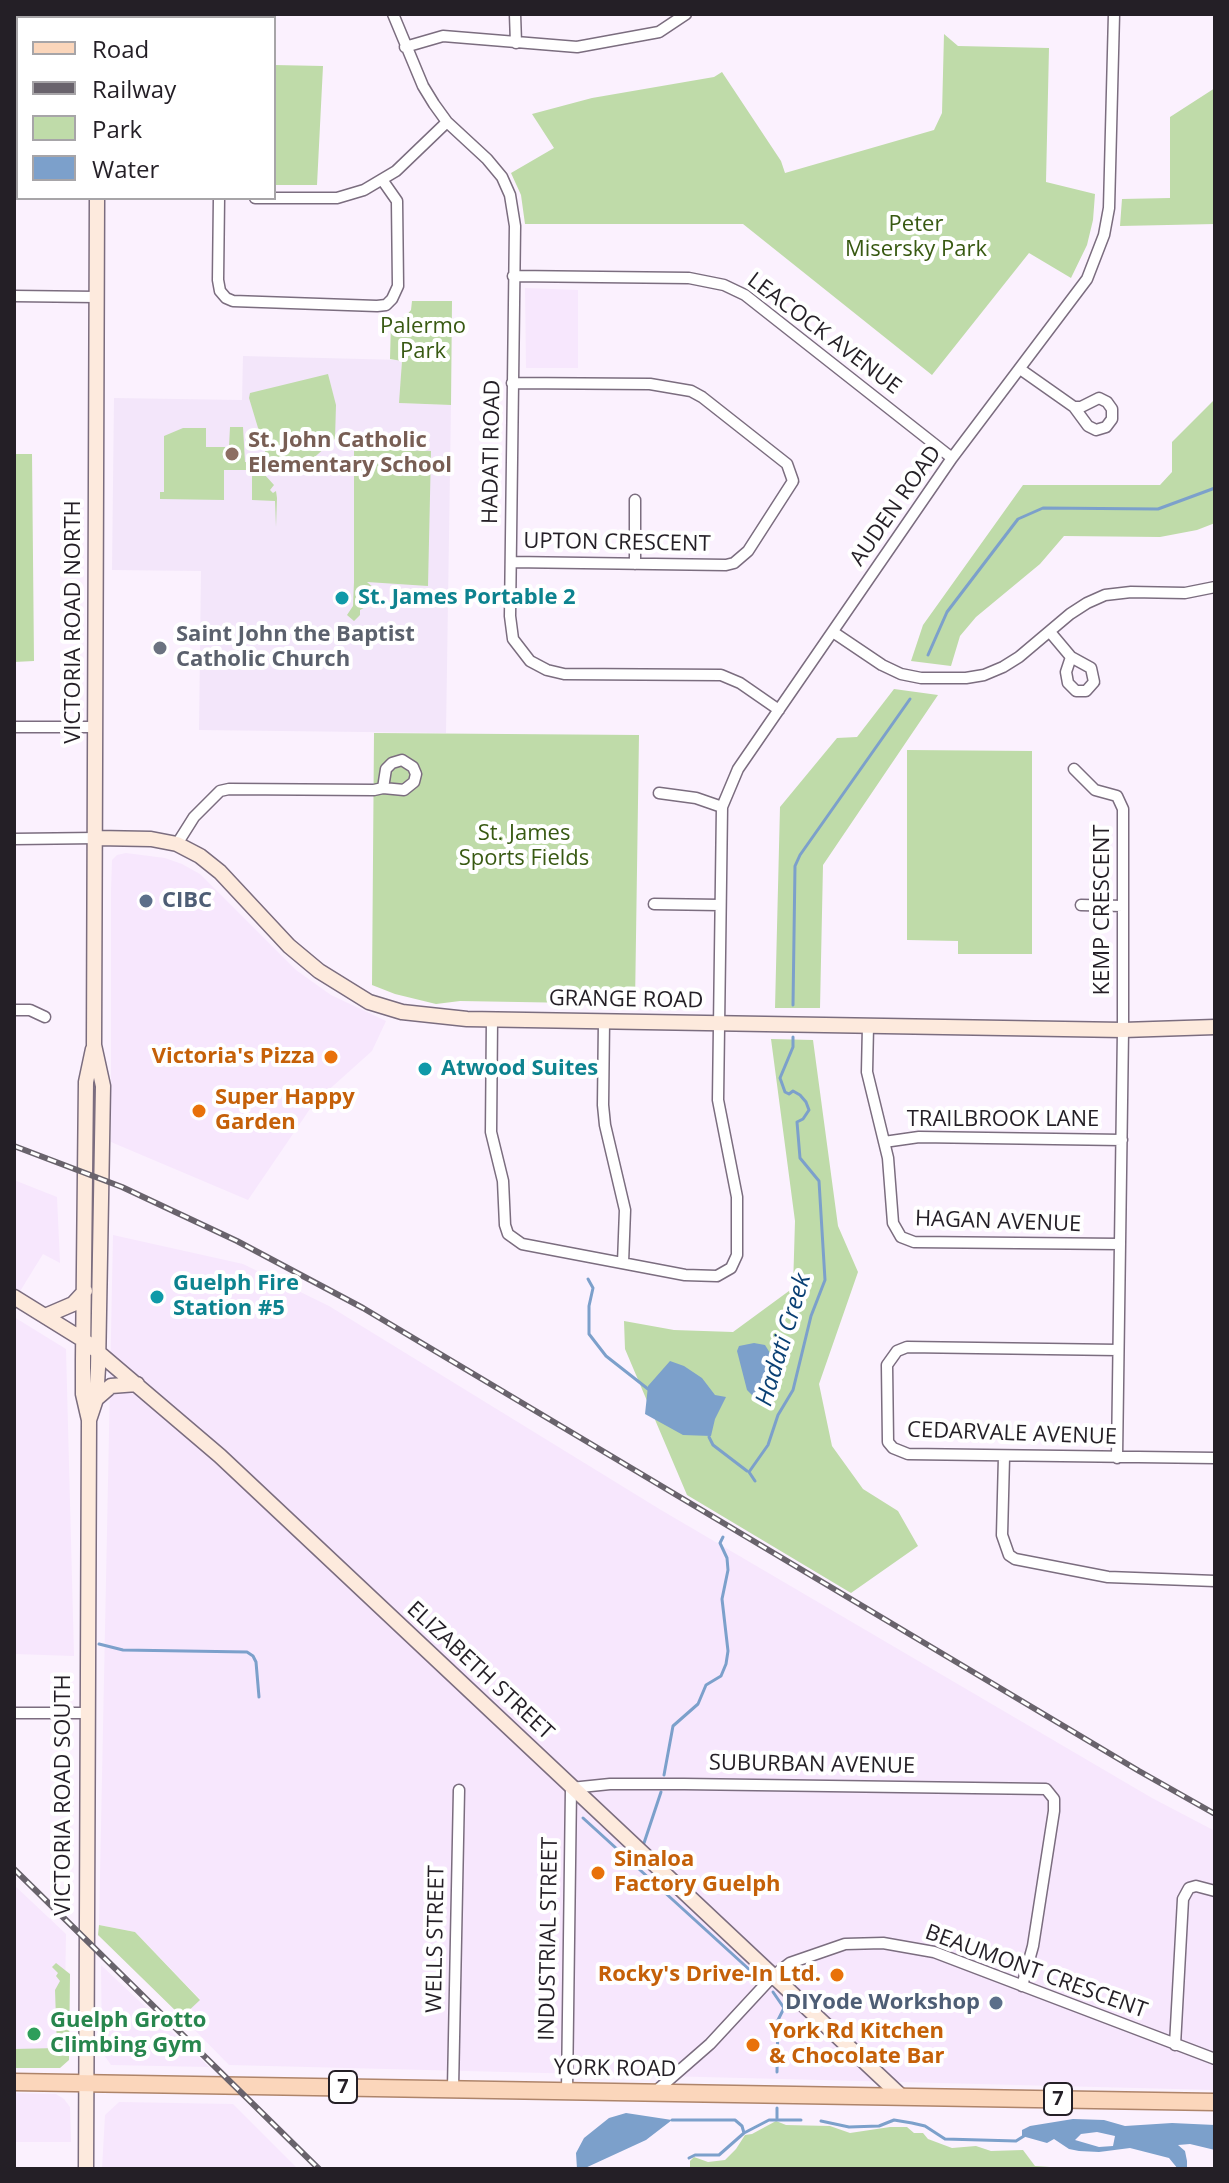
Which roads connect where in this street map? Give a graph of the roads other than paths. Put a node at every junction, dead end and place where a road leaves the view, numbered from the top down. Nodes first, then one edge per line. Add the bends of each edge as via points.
1 (393, 14) edge
2 (515, 14) edge
3 (686, 14) edge
4 (1114, 14) edge
5 (516, 43) junction
6 (405, 47) junction
7 (447, 122) junction
8 (383, 181) junction
9 (276, 198) edge
10 (97, 200) edge
11 (219, 200) edge
12 (513, 276) junction
13 (14, 296) edge
14 (97, 297) junction
15 (1020, 369) junction
16 (512, 383) junction
17 (1074, 407) dead end
18 (952, 458) junction
19 (635, 500) dead end
20 (511, 562) junction
21 (635, 564) junction
22 (1215, 587) edge
23 (833, 632) junction
24 (1050, 632) junction
25 (1071, 657) dead end
26 (779, 710) junction
27 (14, 727) edge
28 (96, 727) junction
29 (1074, 769) dead end
30 (383, 788) dead end
31 (659, 793) dead end
32 (722, 807) junction
33 (97, 838) junction
34 (14, 839) edge
35 (177, 844) junction
36 (654, 904) dead end
37 (720, 905) junction
38 (1081, 905) dead end
39 (1123, 906) junction
40 (14, 1010) edge
41 (45, 1017) dead end
42 (492, 1019) junction
43 (604, 1021) junction
44 (719, 1024) junction
45 (868, 1026) junction
46 (1215, 1027) edge
47 (1123, 1030) junction
48 (94, 1045) junction
49 (1122, 1140) junction
50 (884, 1142) junction
51 (86, 1168) joint
52 (101, 1173) joint
53 (1120, 1244) junction
54 (623, 1263) junction
55 (85, 1291) junction
56 (14, 1297) edge
57 (45, 1316) junction
58 (85, 1341) junction
59 (1118, 1350) junction
60 (98, 1353) junction
61 (138, 1384) junction
62 (96, 1399) junction
63 (89, 1420) junction
64 (1004, 1457) junction
65 (1117, 1458) junction
66 (1215, 1458) edge
67 (1215, 1581) edge
68 (14, 1713) edge
69 (87, 1713) junction
70 (571, 1788) junction
71 (459, 1790) dead end
72 (1215, 1891) edge
73 (773, 1976) junction
74 (1022, 1986) junction
75 (1175, 2045) junction
76 (1215, 2059) edge
77 (14, 2082) edge
78 (87, 2083) junction
79 (453, 2088) junction
80 (567, 2091) junction
81 (655, 2092) junction
82 (901, 2096) junction
83 (1215, 2102) edge
84 (86, 2169) edge

1 - 6 street, HADATI ROAD
2 - 5 street
3 - 5 street via 659,32 577,47
4 - 15 street, AUDEN ROAD via 1107,227 1087,279
5 - 6 street via 443,36
6 - 7 street, HADATI ROAD
7 - 8 street
7 - 12 street, HADATI ROAD via 487,159 510,195
8 - 9 street via 337,198
8 - 11 street via 397,201 398,286 386,305 226,298 218,280
10 - 14 main road, VICTORIA ROAD NORTH
12 - 16 street, HADATI ROAD
12 - 18 street, LEACOCK AVENUE via 689,278 724,285 745,295
13 - 14 street
14 - 28 main road, VICTORIA ROAD NORTH
15 - 17 street
15 - 18 street, AUDEN ROAD
16 - 20 street, HADATI ROAD
16 - 21 street, UPTON CRESCENT via 650,384 691,391 792,472 791,488 742,559 726,565
18 - 23 street, AUDEN ROAD
19 - 21 street
20 - 21 street, UPTON CRESCENT
20 - 26 street, HADATI ROAD via 513,639 532,662 564,674 721,675
22 - 24 street via 1105,595
23 - 24 street via 901,674 944,679 984,675 1003,667
23 - 26 street, AUDEN ROAD
24 - 25 street
26 - 32 street, AUDEN ROAD via 738,769
27 - 28 street
28 - 33 main road, VICTORIA ROAD NORTH
29 - 39 street, KEMP CRESCENT via 1095,790 1121,801
30 - 35 street via 220,791
31 - 32 street
32 - 37 street, AUDEN ROAD
33 - 34 street
33 - 35 main road, GRANGE ROAD
33 - 48 main road, VICTORIA ROAD NORTH
35 - 42 main road, GRANGE ROAD via 220,872 302,958 369,1002 439,1018
36 - 37 street
37 - 44 street, AUDEN ROAD
38 - 39 street
39 - 47 street, KEMP CRESCENT
40 - 41 street
42 - 43 main road, GRANGE ROAD
42 - 54 street via 491,1132 508,1234 522,1244
43 - 44 main road, GRANGE ROAD
43 - 54 street via 603,1105 625,1210
44 - 45 main road, GRANGE ROAD
44 - 54 street, AUDEN ROAD via 718,1100 737,1197 735,1263 717,1276
45 - 47 main road, GRANGE ROAD
45 - 50 street, HAGAN AVENUE via 867,1072
46 - 47 main road, GRANGE ROAD
47 - 49 street, KEMP CRESCENT
48 - 51 main road, VICTORIA ROAD NORTH via 86,1082
48 - 52 main road, VICTORIA ROAD NORTH via 103,1086
49 - 50 street, TRAILBROOK LANE via 919,1137
49 - 53 street, KEMP CRESCENT
50 - 53 street, HAGAN AVENUE via 893,1223 907,1241
51 - 55 main road, VICTORIA ROAD SOUTH
52 - 60 main road, VICTORIA ROAD SOUTH
53 - 59 street, KEMP CRESCENT
55 - 57 main road via 73,1304
55 - 58 main road, VICTORIA ROAD SOUTH
56 - 57 main road, ELIZABETH STREET
57 - 58 main road, ELIZABETH STREET
58 - 60 main road, ELIZABETH STREET
58 - 63 main road, VICTORIA ROAD SOUTH via 83,1394
59 - 64 street, CEDARVALE AVENUE via 907,1347 890,1357 887,1432 893,1448 908,1454
59 - 65 street, KEMP CRESCENT
60 - 61 main road, ELIZABETH STREET
60 - 62 main road, VICTORIA ROAD SOUTH
61 - 62 main road via 111,1386
61 - 70 main road, ELIZABETH STREET
62 - 63 main road, VICTORIA ROAD SOUTH
63 - 69 main road, VICTORIA ROAD SOUTH
64 - 65 street, CEDARVALE AVENUE
64 - 67 street via 1002,1535 1015,1559 1108,1577
65 - 66 street, CEDARVALE AVENUE
68 - 69 street
69 - 78 main road, VICTORIA ROAD SOUTH
70 - 73 main road, ELIZABETH STREET
70 - 74 street, SUBURBAN AVENUE via 1040,1786 1051,1793 1054,1811
70 - 80 street, INDUSTRIAL STREET
71 - 79 street, WELLS STREET
72 - 75 street via 1196,1886 1183,1899
73 - 74 street, BEAUMONT CRESCENT via 790,1963 845,1944 883,1943 934,1952
73 - 81 street, BEAUMONT CRESCENT via 710,2044
73 - 82 main road, ELIZABETH STREET
74 - 75 street, BEAUMONT CRESCENT
75 - 76 street, BEAUMONT CRESCENT
77 - 78 main road, YORK ROAD / 7
78 - 79 main road, YORK ROAD / 7
78 - 84 main road, VICTORIA ROAD SOUTH
79 - 80 main road, YORK ROAD / 7
80 - 81 main road, YORK ROAD / 7
81 - 82 main road, YORK ROAD / 7
82 - 83 main road, YORK ROAD / 7

